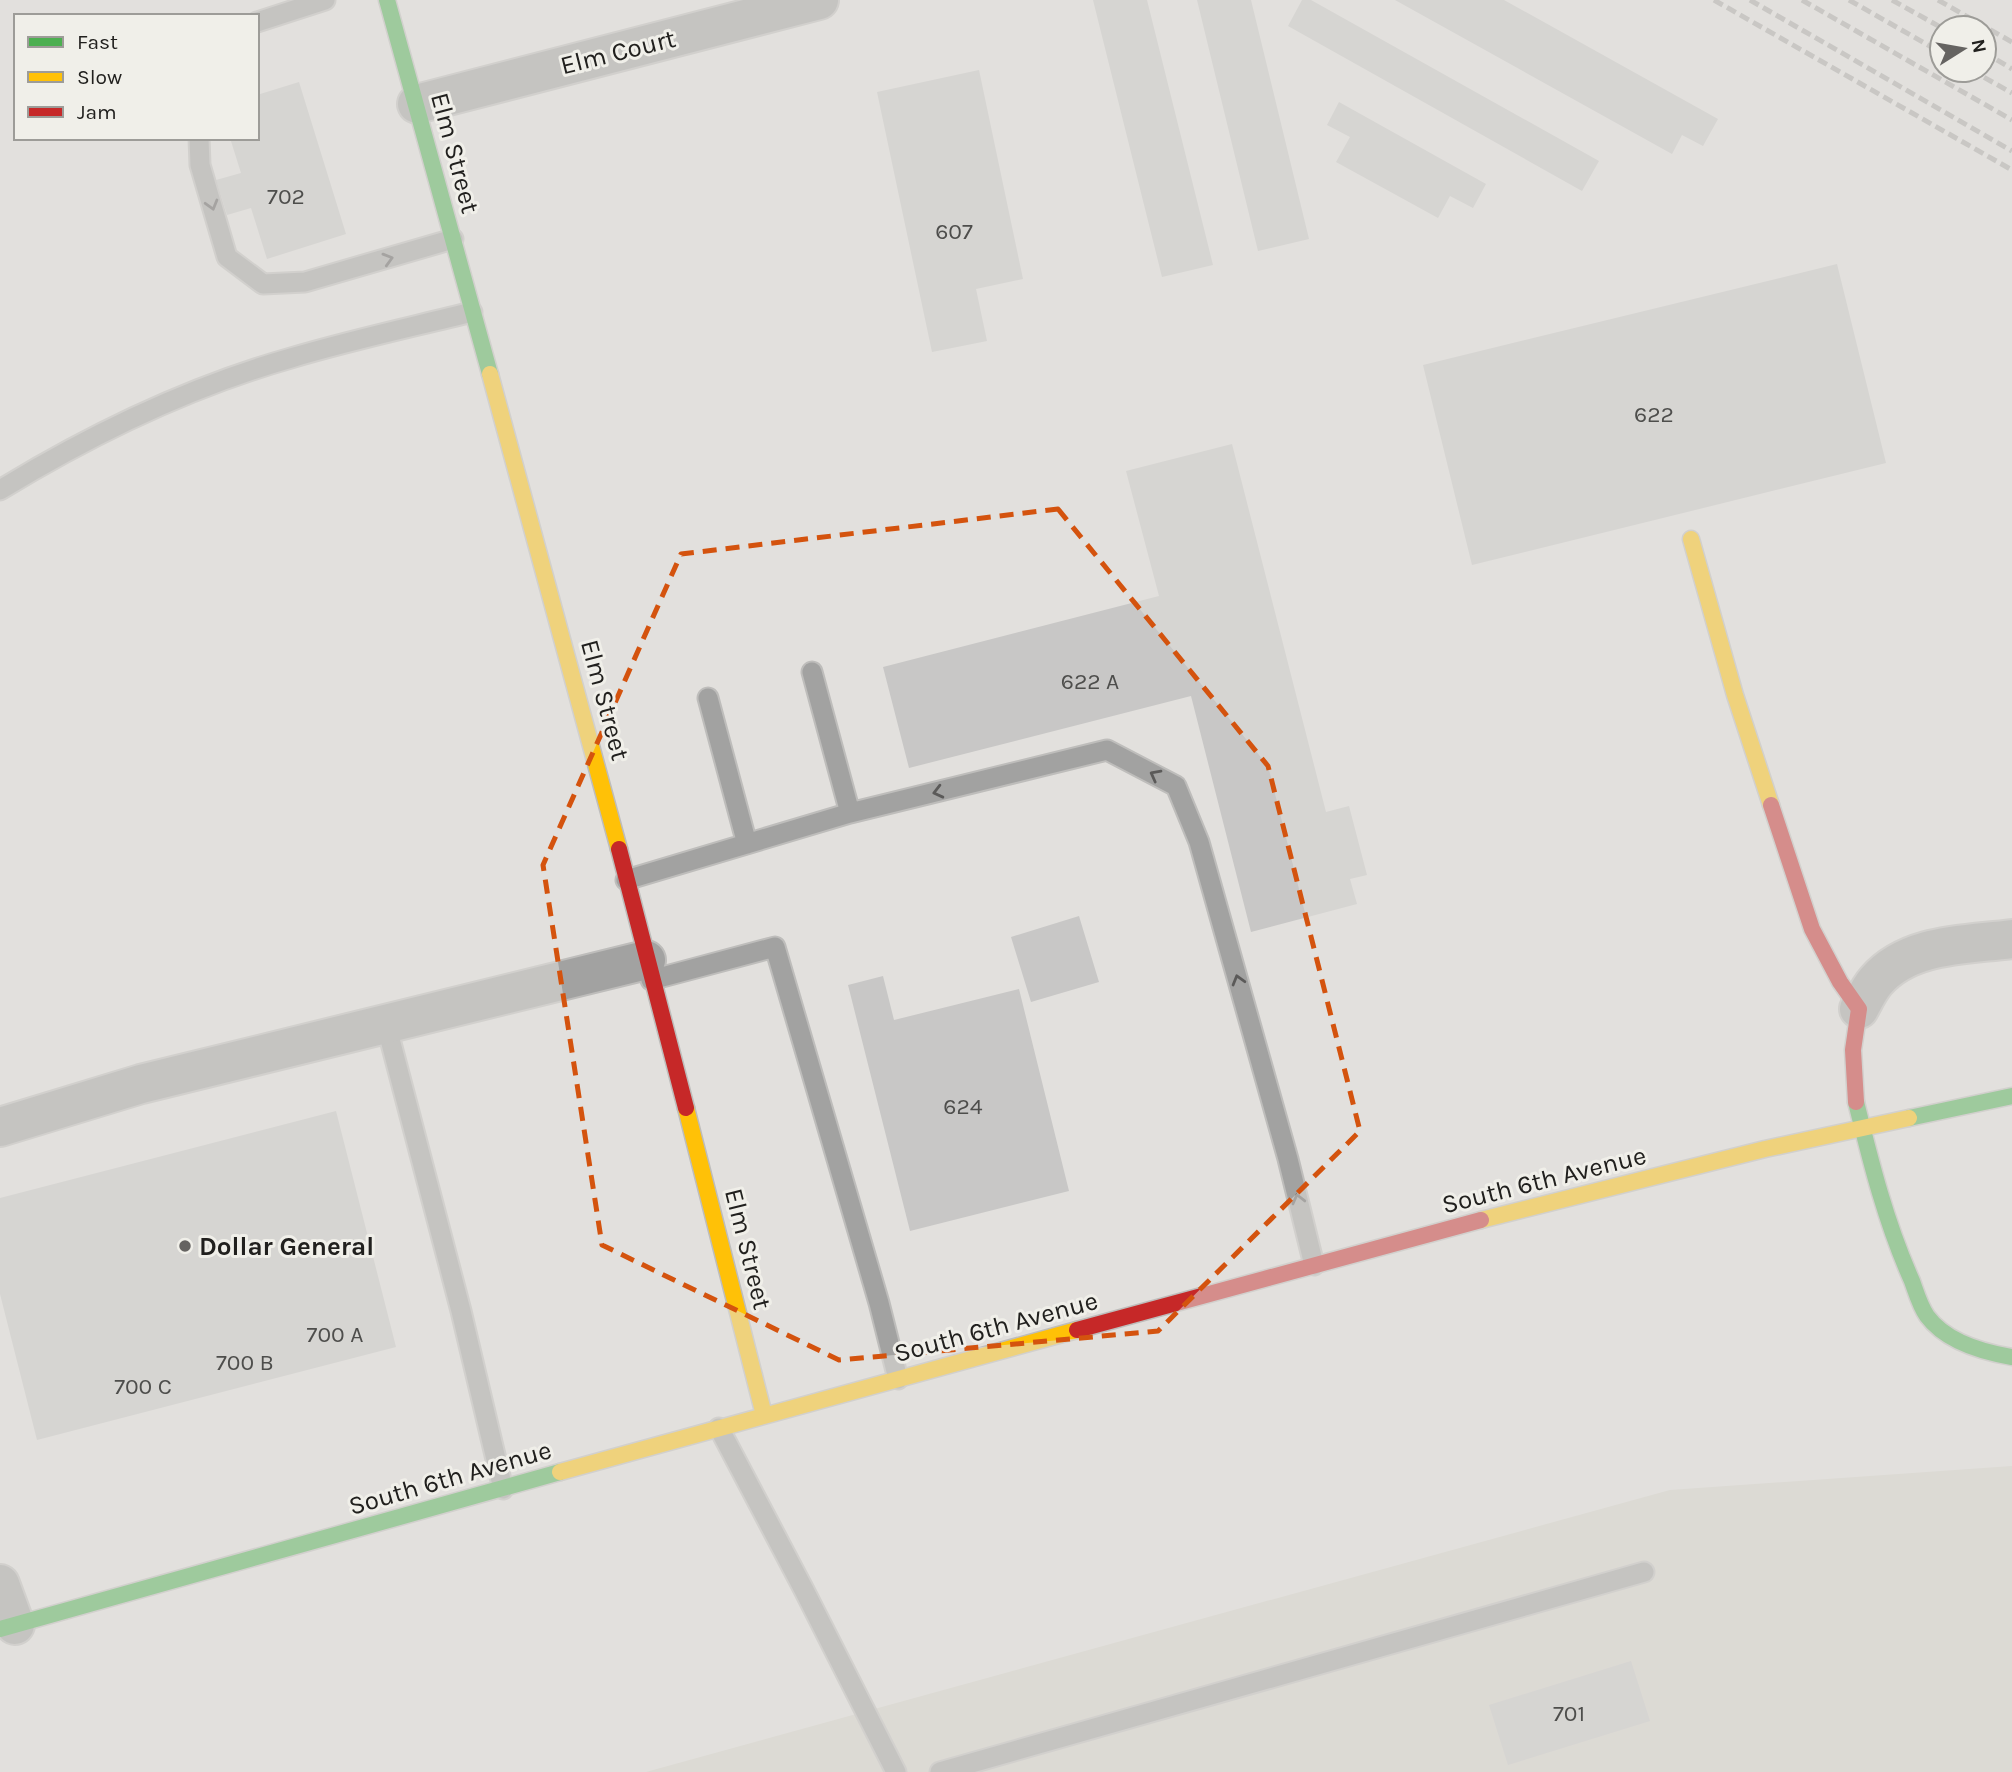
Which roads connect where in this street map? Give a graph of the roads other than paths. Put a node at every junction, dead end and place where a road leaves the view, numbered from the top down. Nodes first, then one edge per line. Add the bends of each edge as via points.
1 (325, 0) edge
2 (387, 0) edge
3 (819, 0) edge
4 (259, 21) edge
5 (417, 104) junction
6 (199, 140) edge
7 (453, 239) junction
8 (472, 312) junction
9 (0, 490) edge
10 (1691, 539) dead end
11 (812, 672) dead end
12 (708, 698) dead end
13 (850, 813) junction
14 (747, 844) junction
15 (626, 880) junction
16 (2012, 939) edge
17 (649, 970) junction
18 (1859, 1009) junction
19 (386, 1024) junction
20 (2012, 1096) edge
21 (0, 1127) edge
22 (1862, 1127) junction
23 (1314, 1265) junction
24 (2012, 1357) edge
25 (898, 1379) junction
26 (764, 1415) junction
27 (719, 1428) junction
28 (503, 1489) junction
29 (1644, 1572) dead end
30 (0, 1584) edge
31 (7, 1627) edge
32 (896, 1772) edge
33 (940, 1772) edge

1 - 4 lane
2 - 5 street, Elm Street
3 - 5 street, Elm Court
5 - 7 street, Elm Street
6 -> 7 lane via 200,165 227,257 263,284 305,282
7 - 8 street, Elm Street
8 - 9 lane via 289,358 177,398
8 - 15 street, Elm Street
10 - 18 street via 1735,695 1812,929
11 - 13 lane
12 - 14 lane
13 - 14 lane
23 -> 13 lane via 1199,842 1175,786 1107,750
14 - 15 lane
15 - 17 street, Elm Street
16 - 18 street via 1927,950 1899,962 1876,981
17 - 19 street
17 - 25 lane via 775,947
17 - 26 street, Elm Street
18 - 22 street via 1853,1050 1854,1093
19 - 21 street via 141,1084
19 - 28 lane
20 - 22 street, South 6th Avenue
22 - 23 street, South 6th Avenue
22 - 24 street via 1881,1202 1927,1315 1952,1338 1983,1352
23 - 25 street, South 6th Avenue
25 - 26 street, South 6th Avenue
26 - 27 street, South 6th Avenue
27 - 28 street, South 6th Avenue
27 - 32 lane
28 - 31 street, South 6th Avenue
29 - 33 lane
30 - 31 street

